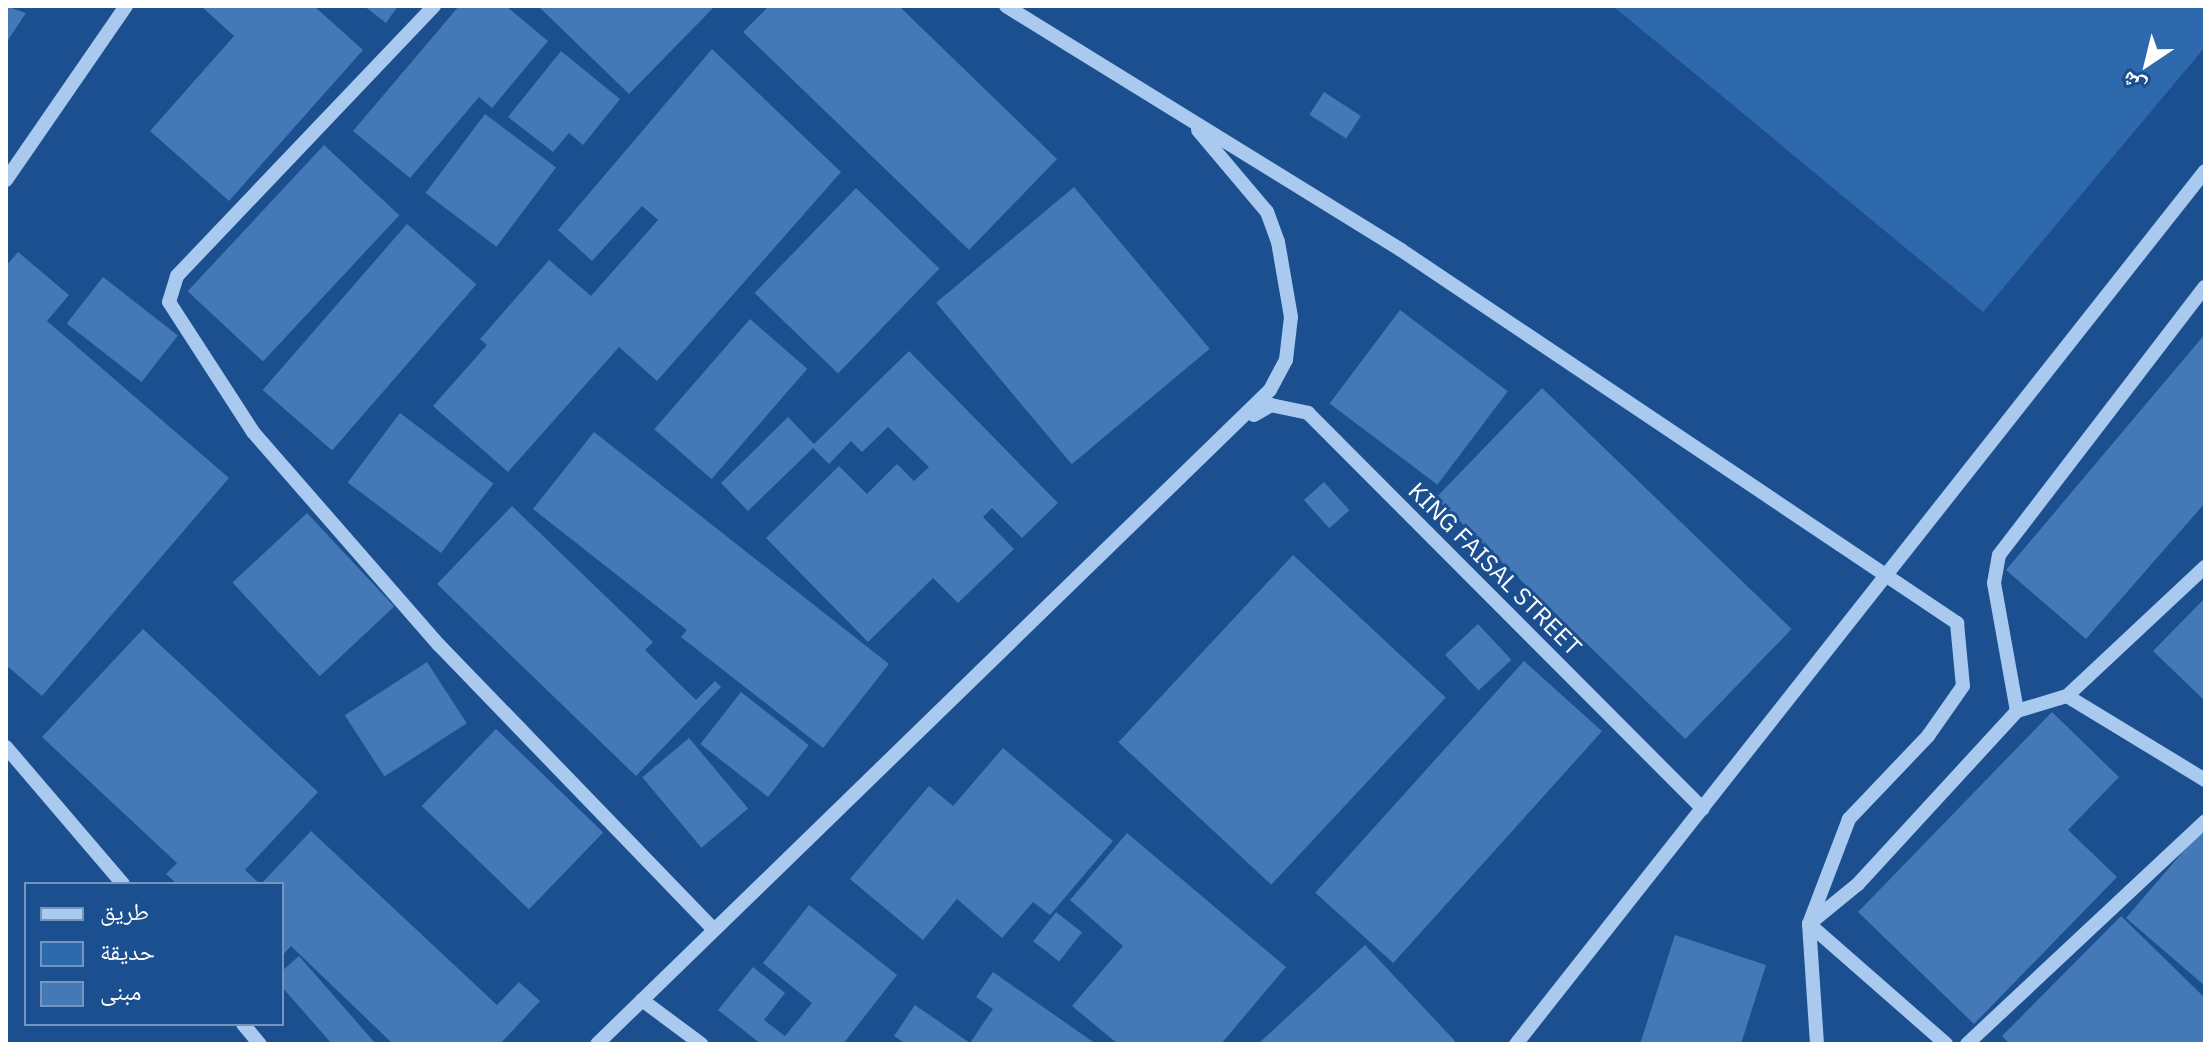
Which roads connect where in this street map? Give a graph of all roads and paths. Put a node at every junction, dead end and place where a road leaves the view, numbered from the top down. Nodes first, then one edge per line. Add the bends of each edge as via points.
1 (126, 6) edge
2 (434, 6) edge
3 (1006, 6) edge
4 (1164, 100) junction
5 (2205, 171) edge
6 (6, 180) edge
7 (2205, 287) edge
8 (1239, 422) junction
9 (2205, 567) edge
10 (1892, 574) junction
11 (2067, 696) junction
12 (2017, 711) junction
13 (6, 747) edge
14 (2205, 780) edge
15 (1703, 809) junction
16 (2205, 821) edge
17 (121, 882) edge
18 (1809, 924) junction
19 (713, 929) junction
20 (642, 1000) junction
21 (245, 1026) edge
22 (260, 1044) edge
23 (597, 1044) edge
24 (701, 1044) edge
25 (1516, 1044) edge
26 (1817, 1044) edge
27 (1946, 1044) edge
28 (1967, 1044) edge

1 - 6 street
2 - 19 street via 177,276 169,302 253,432 439,645
3 - 4 street
4 - 8 street via 1240,176 1267,212 1278,242 1291,317 1286,360 1270,390
4 - 10 street
5 - 10 street
7 - 12 street via 1999,555 1994,583
8 - 15 street, KING FAISAL STREET via 1271,405 1308,413
8 - 19 street
9 - 11 street
10 - 15 street
10 - 18 street via 1957,623 1963,686 1928,736 1849,819
11 - 12 street
11 - 14 street
12 - 18 street via 1858,884
13 - 17 street
15 - 25 street
16 - 28 street
18 - 26 street
18 - 27 street
19 - 20 street
20 - 23 street
20 - 24 street
21 - 22 street

